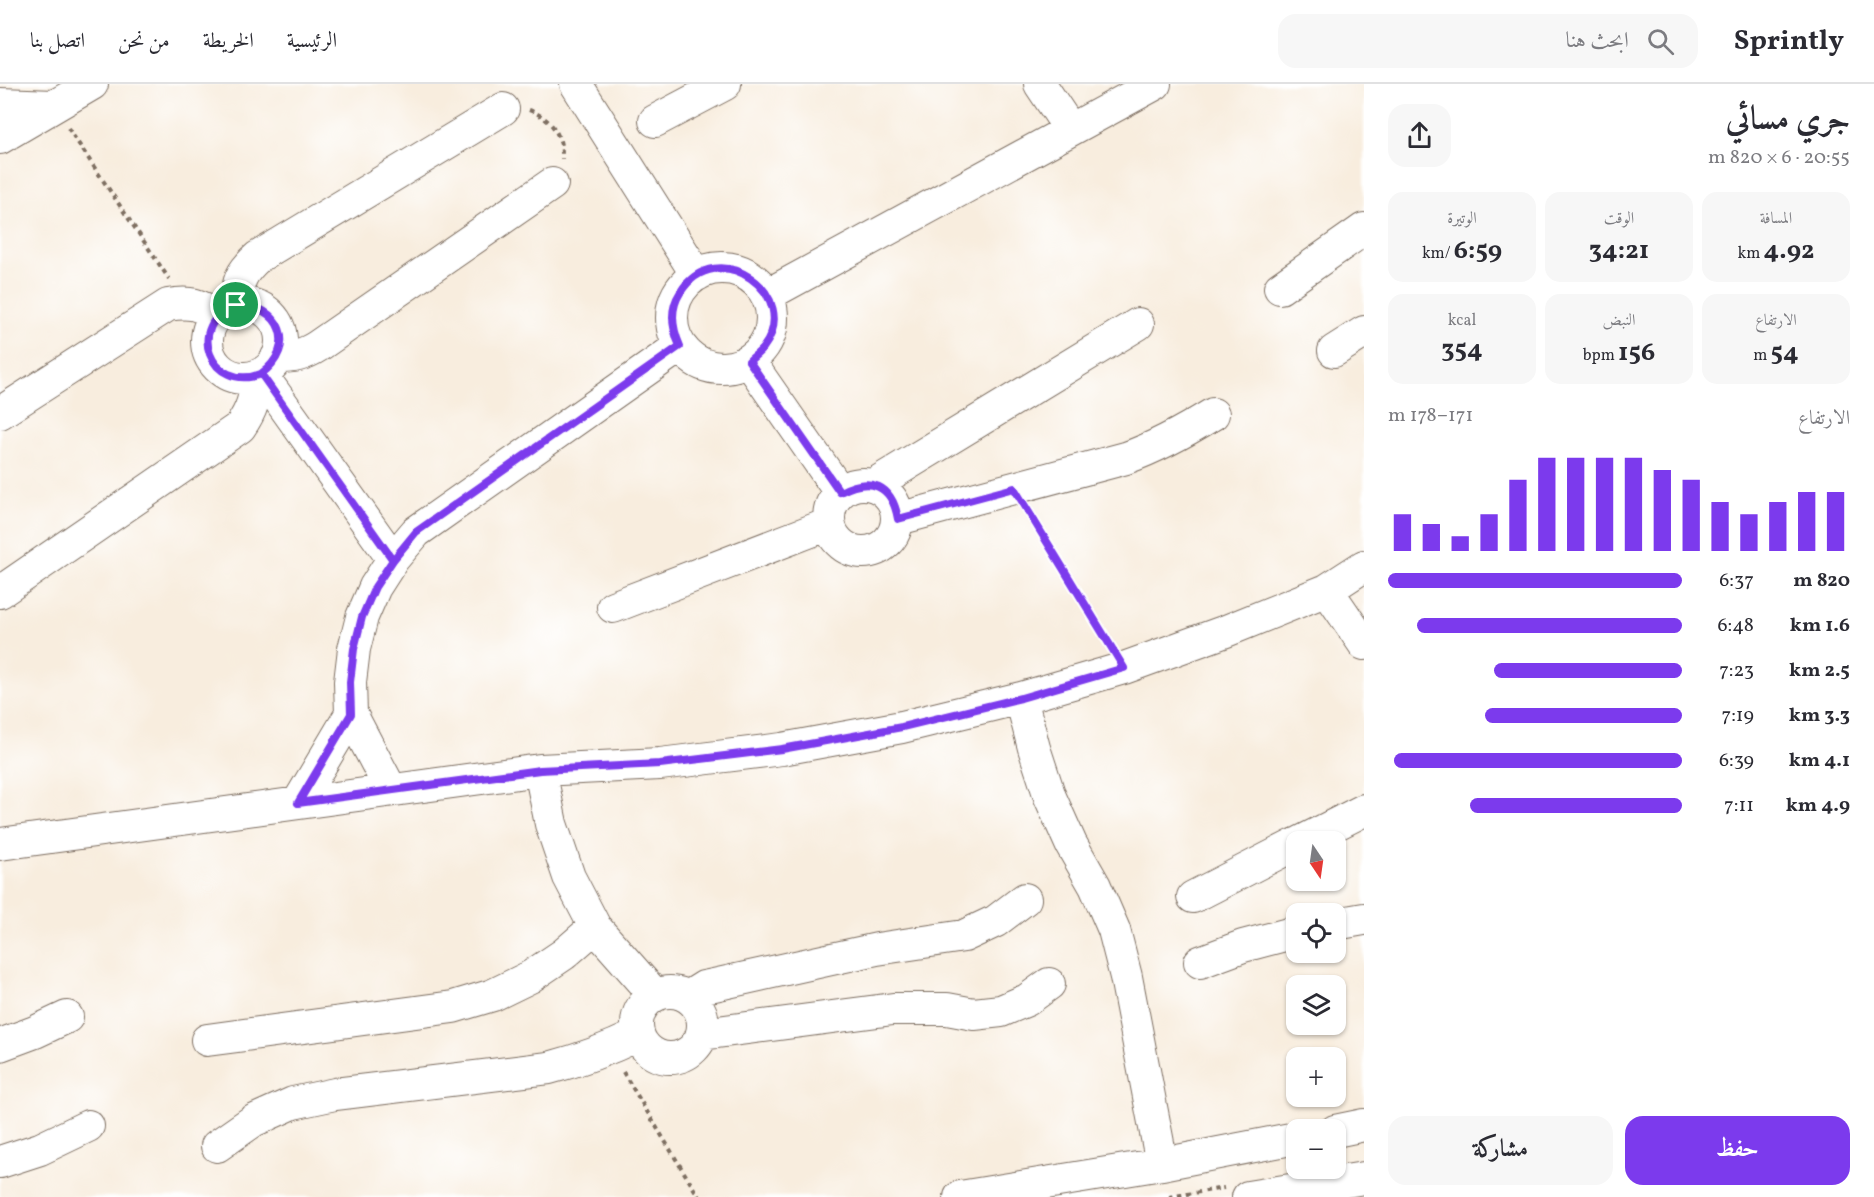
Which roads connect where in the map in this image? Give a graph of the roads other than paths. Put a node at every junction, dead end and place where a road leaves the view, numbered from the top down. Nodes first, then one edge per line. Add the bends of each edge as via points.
1 (92, 84) edge
2 (576, 84) edge
3 (725, 84) edge
4 (1040, 84) edge
5 (1155, 84) edge
6 (0, 104) edge
7 (54, 106) junction
8 (503, 110) road end
9 (655, 121) dead end
10 (1070, 129) junction
11 (0, 138) edge
12 (552, 184) road end
13 (1364, 229) edge
14 (697, 275) junction
15 (1280, 288) dead end
16 (767, 295) junction
17 (227, 311) junction
18 (1138, 324) dead end
19 (1364, 332) edge
20 (680, 346) junction
21 (1335, 351) dead end
22 (749, 361) junction
23 (265, 369) junction
24 (0, 413) edge
25 (1212, 414) dead end
26 (873, 484) junction
27 (840, 492) junction
28 (898, 519) junction
29 (829, 524) junction
30 (393, 560) junction
31 (1364, 566) edge
32 (1327, 590) junction
33 (0, 592) edge
34 (613, 607) dead end
35 (1364, 644) edge
36 (1021, 698) junction
37 (351, 714) junction
38 (540, 770) junction
39 (391, 790) junction
40 (298, 803) junction
41 (1364, 810) edge
42 (1323, 831) edge
43 (0, 844) edge
44 (1286, 849) edge
45 (1193, 897) dead end
46 (1025, 899) dead end
47 (1364, 919) edge
48 (1346, 922) edge
49 (595, 927) junction
50 (1286, 935) edge
51 (1200, 962) dead end
52 (1049, 984) dead end
53 (655, 995) junction
54 (688, 997) junction
55 (67, 1017) dead end
56 (702, 1034) junction
57 (638, 1035) junction
58 (207, 1040) dead end
59 (0, 1045) edge
60 (1364, 1125) edge
61 (87, 1126) dead end
62 (1346, 1129) edge
63 (1286, 1140) edge
64 (218, 1146) dead end
65 (0, 1162) edge
66 (1162, 1164) junction
67 (1364, 1178) edge
68 (960, 1197) edge
69 (1248, 1197) edge

1 - 7 street
2 - 14 street
3 - 9 street
4 - 10 street
5 - 10 street
6 - 7 street
7 - 11 street
8 - 17 street via 258,257 245,269
10 - 16 street
12 - 23 street via 312,350
13 - 15 street
14 - 16 street via 716,268 736,270 754,279
14 - 20 street via 684,285 672,315
16 - 22 street via 773,312 771,331 763,348
17 - 23 street via 250,305 263,309 273,319 280,331 281,344
17 - 23 street via 210,326 208,350 213,361 221,370 244,378
17 - 24 street via 184,302 168,304
18 - 26 street
19 - 21 street
20 - 22 street via 699,363 724,368
20 - 30 street via 416,532
22 - 27 street
23 - 30 street
23 - 33 street via 251,412 240,427
25 - 28 street via 1152,449
26 - 27 street via 855,484
26 - 28 street via 895,504
27 - 29 street via 830,506
28 - 29 street via 894,533 872,551 858,552 845,547 834,537
29 - 34 street
30 - 37 street via 362,617 350,682
31 - 32 street
32 - 35 street
32 - 36 street via 1124,668
36 - 38 street via 902,727 782,749 660,764
36 - 66 street via 1050,797 1114,930
37 - 39 street
37 - 40 street
38 - 39 street
38 - 49 street via 551,824 569,877
39 - 40 street
40 - 43 street
41 - 42 street
44 - 45 street
46 - 54 street via 996,921 964,936 877,949 714,984
47 - 48 street
49 - 53 street
49 - 58 street via 530,977 493,995 453,1007
50 - 51 street
52 - 56 street via 1027,1000 1001,1011 974,1014 893,1009
53 - 54 street via 672,991
53 - 57 street via 641,1008
54 - 56 street via 702,1013
55 - 59 street
56 - 57 street via 690,1051 670,1058 651,1052
57 - 64 street via 579,1061 549,1068 335,1094 293,1103 253,1121
60 - 62 street
61 - 65 street via 40,1149
63 - 66 street
66 - 68 street
67 - 69 street

